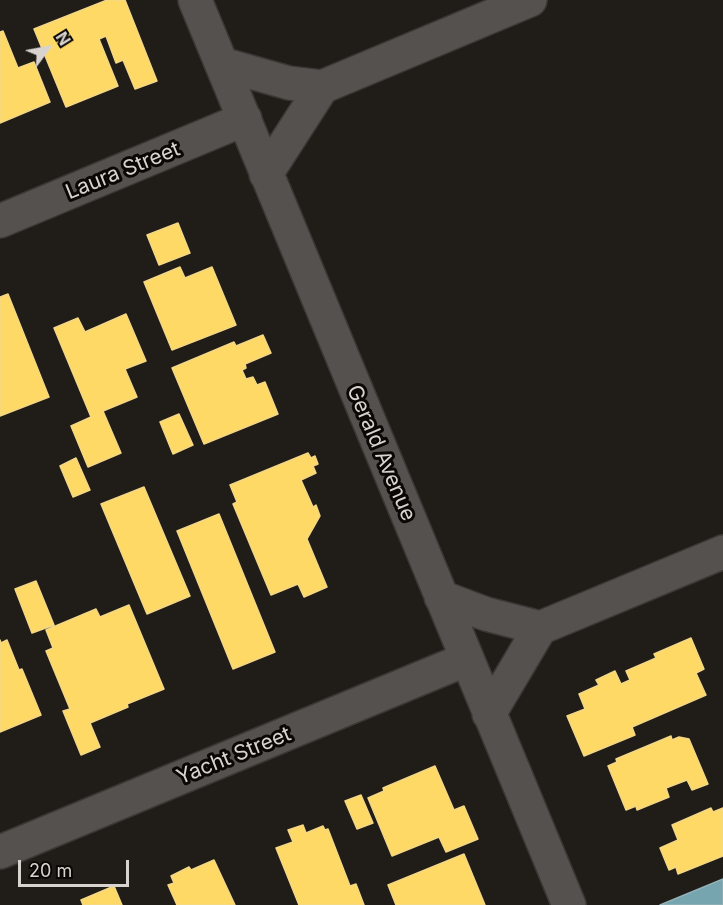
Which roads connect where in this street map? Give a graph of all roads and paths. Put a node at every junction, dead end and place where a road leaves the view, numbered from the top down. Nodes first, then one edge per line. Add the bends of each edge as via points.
1 (195, 0) edge
2 (530, 0) edge
3 (222, 64) junction
4 (322, 87) junction
5 (244, 119) junction
6 (266, 174) junction
7 (0, 221) edge
8 (723, 552) edge
9 (441, 597) junction
10 (540, 628) junction
11 (467, 659) junction
12 (489, 714) junction
13 (0, 852) edge
14 (569, 905) edge

1 - 3 street, Gerald Avenue
2 - 4 street
3 - 4 street
3 - 5 street, Gerald Avenue
4 - 6 street
5 - 6 street, Gerald Avenue
5 - 7 street, Laura Street
6 - 9 street, Gerald Avenue
8 - 10 street
9 - 10 street
9 - 11 street, Gerald Avenue
10 - 12 street
11 - 12 street, Gerald Avenue
11 - 13 street, Yacht Street
12 - 14 street, Gerald Avenue

